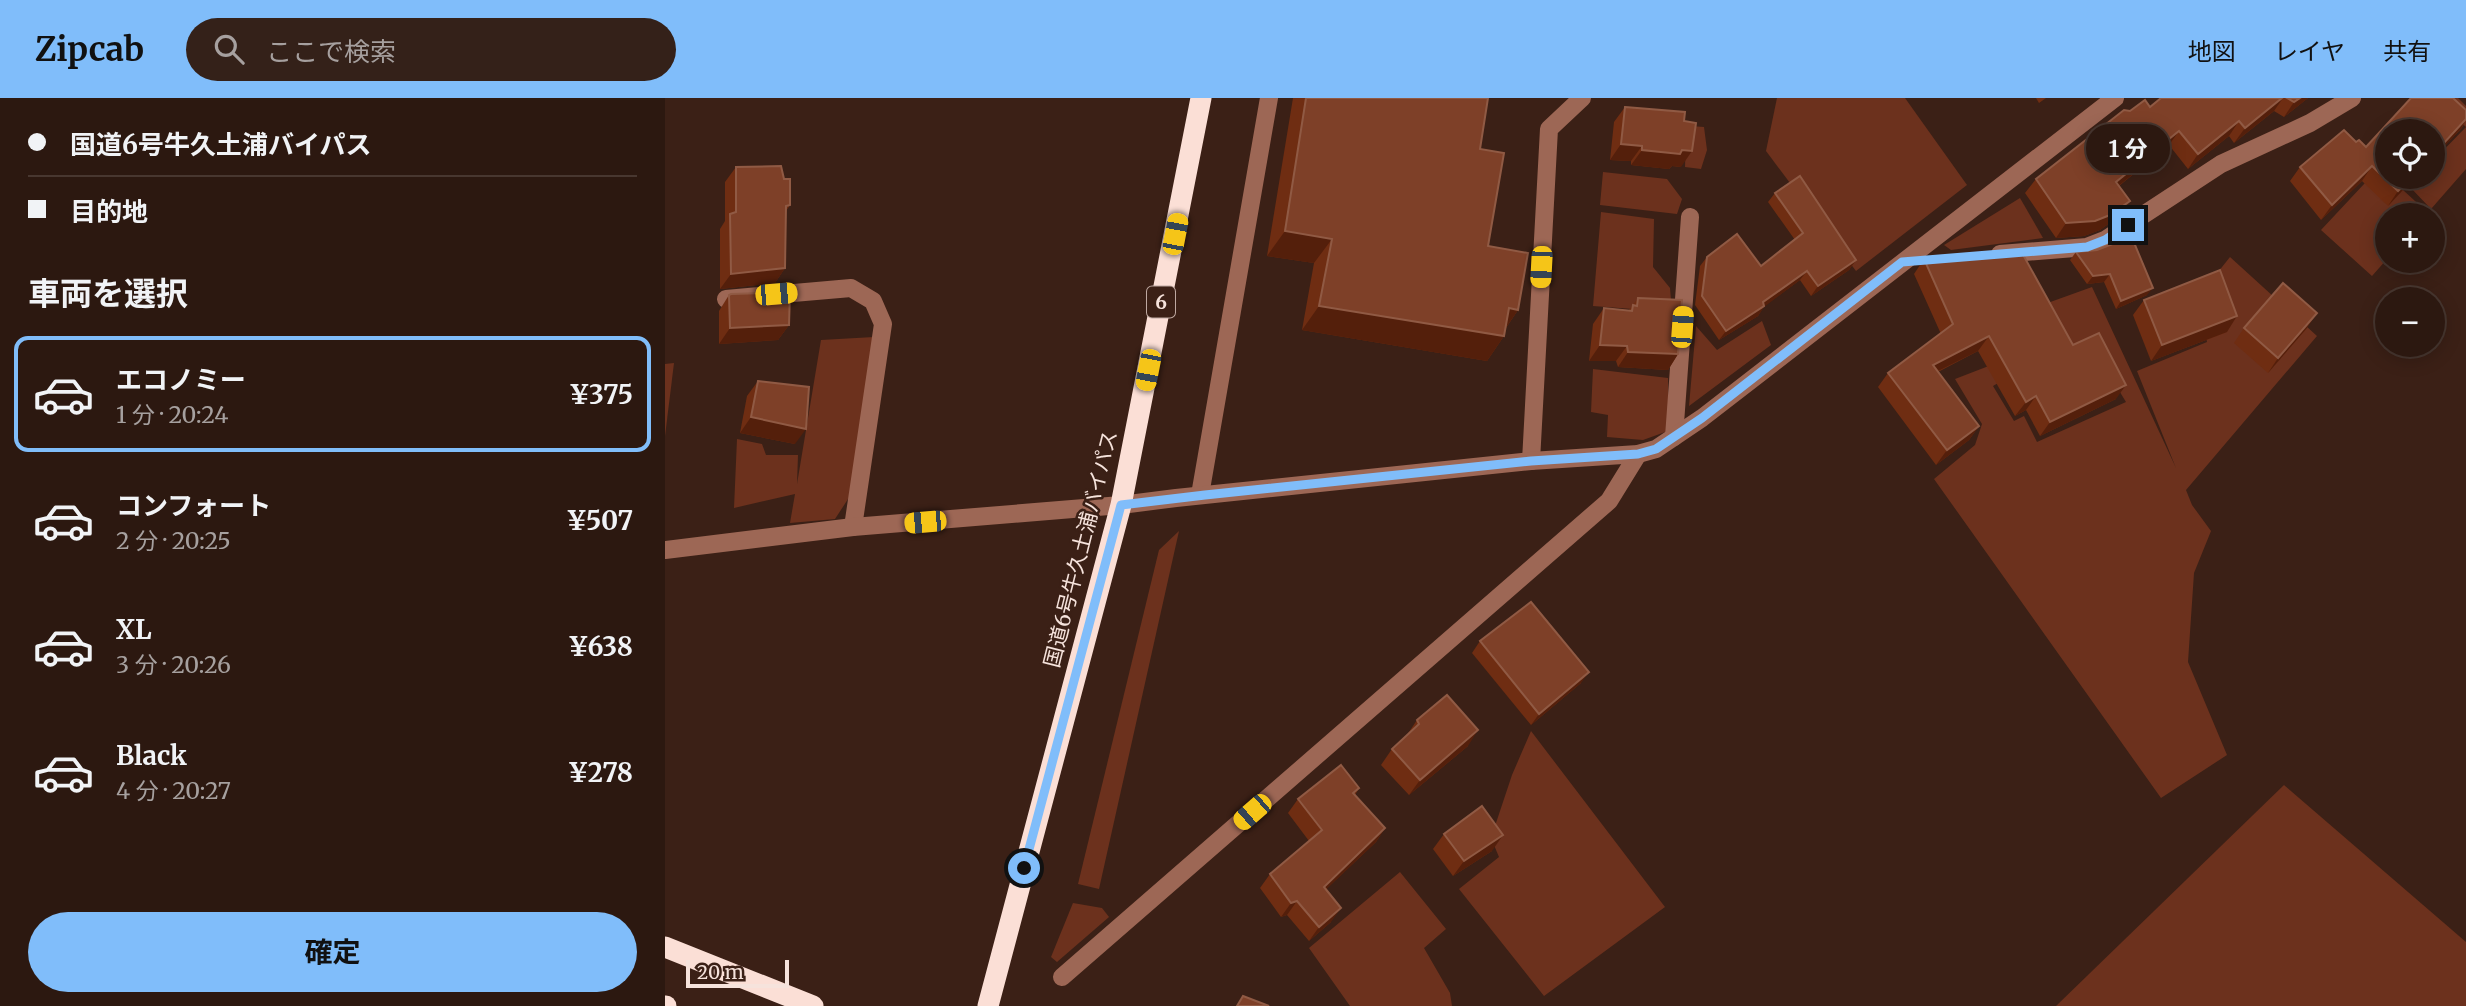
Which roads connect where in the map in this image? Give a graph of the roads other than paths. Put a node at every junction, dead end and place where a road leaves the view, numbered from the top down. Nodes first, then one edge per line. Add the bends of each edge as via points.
1 (1201, 98) edge
2 (1269, 98) edge
3 (1582, 98) edge
4 (2115, 98) edge
5 (2352, 98) edge
6 (1690, 217) dead end
7 (1982, 255) edge
8 (1929, 259) edge
9 (1902, 262) junction
10 (726, 299) edge
11 (1674, 437) junction
12 (1638, 454) junction
13 (1531, 461) junction
14 (1200, 495) junction
15 (1121, 505) junction
16 (853, 527) junction
17 (665, 550) edge
18 (665, 947) edge
19 (1062, 978) dead end
20 (813, 1006) edge
21 (988, 1006) edge

1 - 15 highway, 国道6号牛久土浦バイパス / 6
2 - 14 street
3 - 13 street via 1549,128
4 - 9 street
5 - 7 street via 2221,164 2105,240 2087,247
6 - 11 street
8 - 9 street
9 - 11 street
10 - 16 street via 851,288 873,300 883,324
11 - 12 street
12 - 13 street
12 - 19 street via 1609,501
13 - 14 street
14 - 15 street
15 - 16 street
15 - 21 highway, 国道6号牛久土浦バイパス / 6
16 - 17 street
18 - 20 highway

